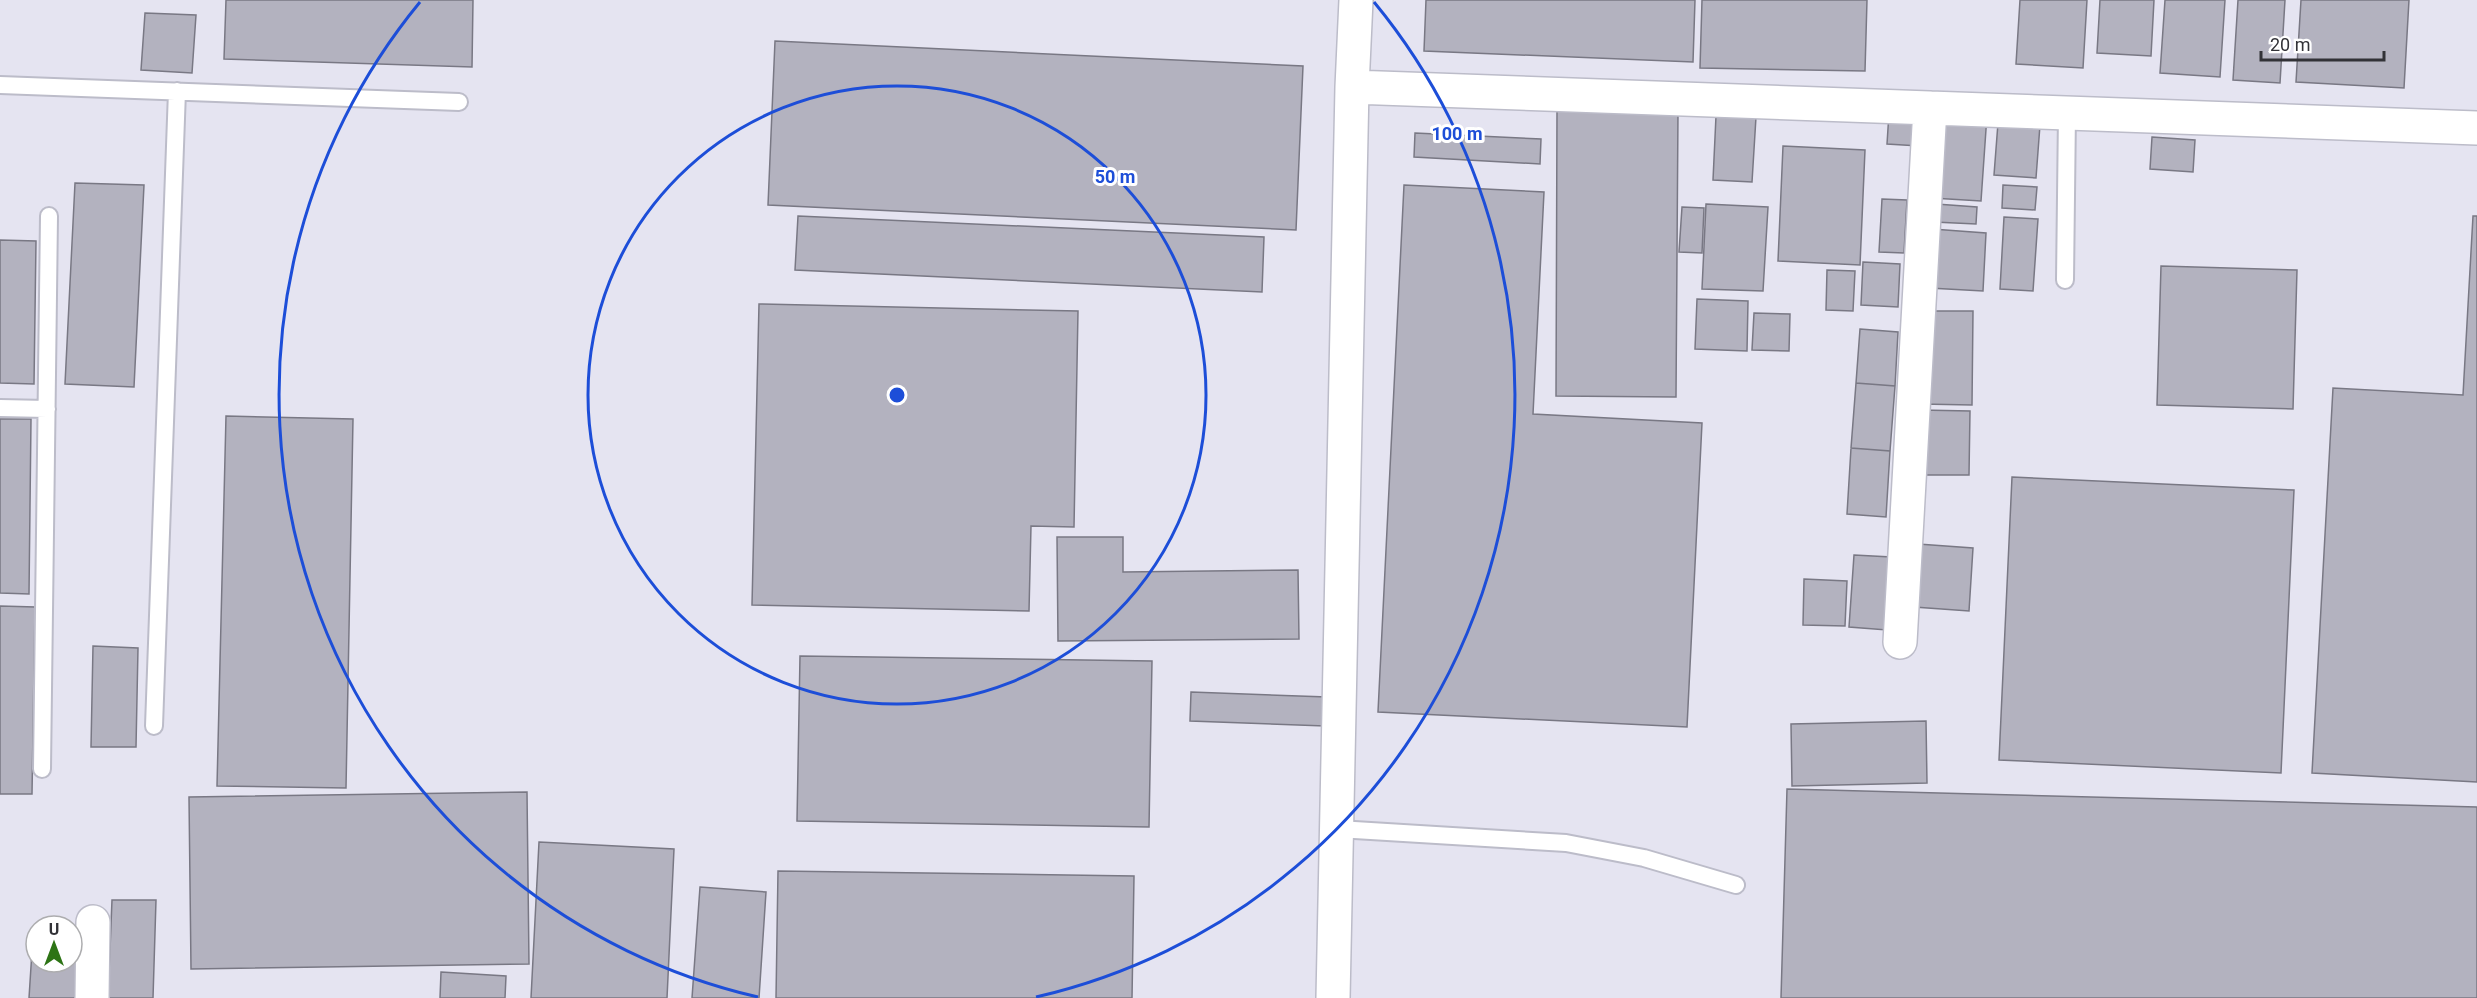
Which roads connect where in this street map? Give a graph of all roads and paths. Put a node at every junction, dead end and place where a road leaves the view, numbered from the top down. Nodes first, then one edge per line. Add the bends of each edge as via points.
1 (1356, 0) edge
2 (0, 85) edge
3 (1352, 87) junction
4 (177, 91) junction
5 (459, 102) dead end
6 (1930, 108) junction
7 (2067, 113) junction
8 (2477, 128) edge
9 (49, 216) dead end
10 (2065, 280) dead end
11 (0, 408) edge
12 (47, 409) junction
13 (1900, 642) dead end
14 (154, 726) dead end
15 (42, 768) dead end
16 (1338, 829) junction
17 (1736, 885) dead end
18 (93, 922) dead end
19 (92, 998) edge
20 (1333, 998) edge

1 - 3 street
2 - 4 lane
3 - 6 street
3 - 16 street
4 - 5 lane
4 - 14 lane
6 - 7 street
6 - 13 street
7 - 8 street
7 - 10 lane
9 - 12 lane
11 - 12 lane
12 - 15 lane
16 - 17 lane via 1566,843 1644,858
16 - 20 street
18 - 19 street

